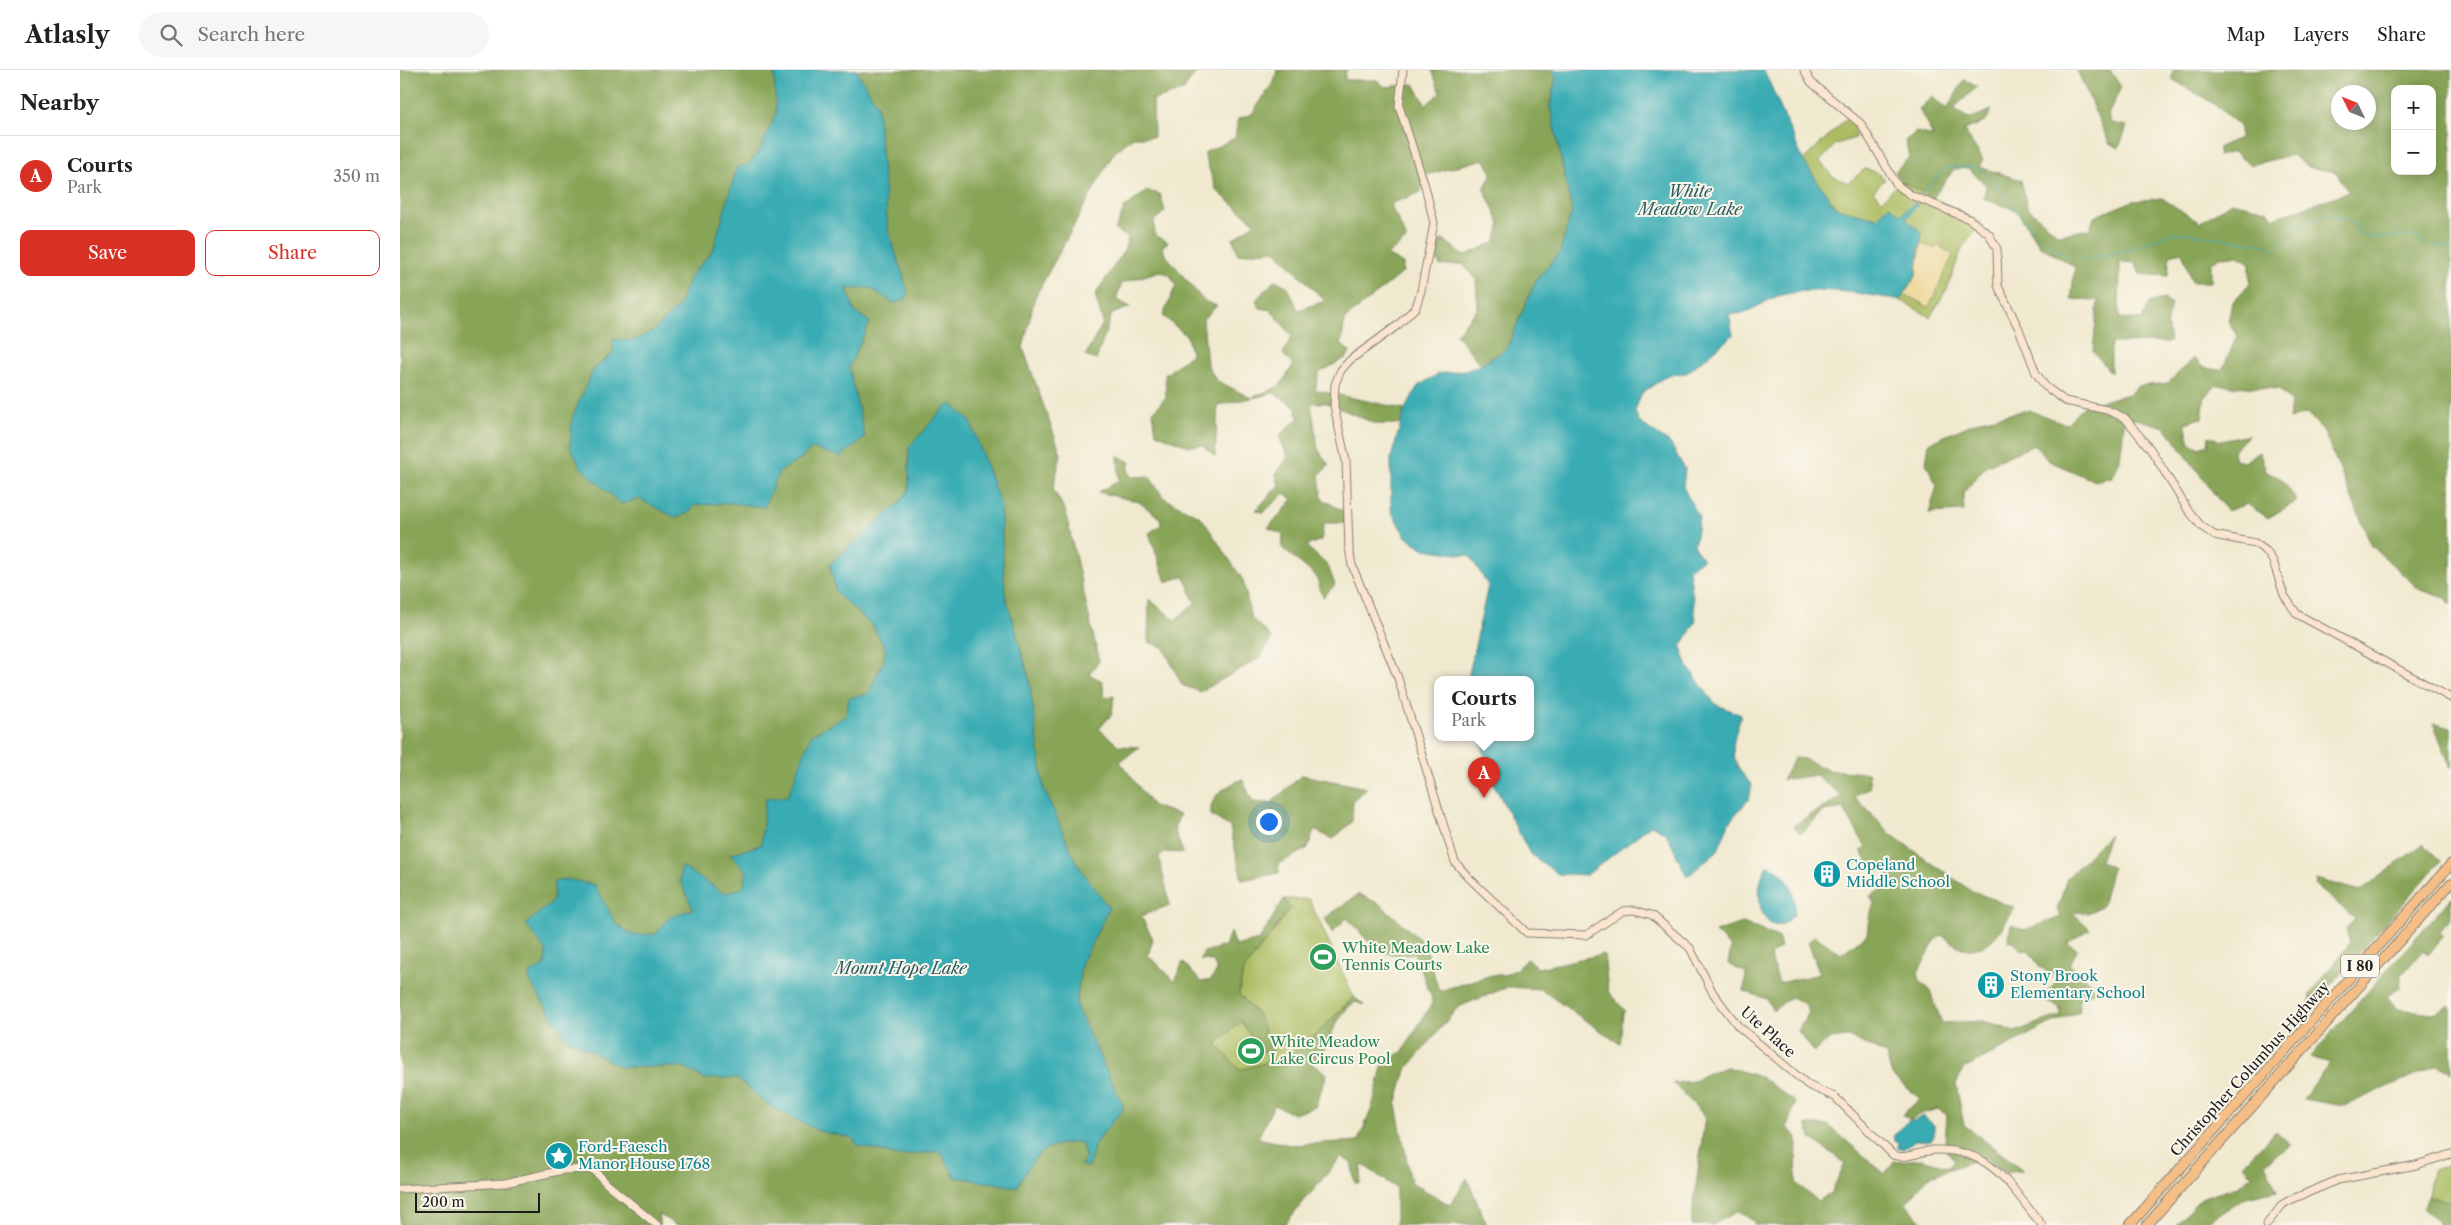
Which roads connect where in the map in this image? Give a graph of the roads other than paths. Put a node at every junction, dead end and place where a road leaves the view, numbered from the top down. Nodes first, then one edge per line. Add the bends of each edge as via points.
1 (1403, 70) edge
2 (1804, 70) edge
3 (2451, 698) edge
4 (2451, 864) edge
5 (2451, 883) edge
6 (2451, 1154) edge
7 (400, 1189) edge
8 (658, 1225) edge
9 (2042, 1225) edge
10 (2130, 1225) edge
11 (2147, 1225) edge
12 (2266, 1225) edge

1 - 9 street, Ute Place via 1399,106 1434,224 1420,294 1416,307 1398,325 1341,370 1334,406 1346,461 1348,542 1352,565 1398,678 1453,858 1462,872 1527,933 1586,935 1618,914 1634,910 1652,915 1690,948 1713,993 1738,1026 1808,1085 1830,1094 1896,1156 1942,1151 1972,1156 1990,1164
2 - 3 street via 1814,85 1860,124 1892,179 1911,194 1969,219 1986,231 1998,256 1998,286 2044,386 2065,401 2106,410 2125,418 2151,450 2201,526 2214,535 2246,540 2266,551 2273,561 2284,595 2298,614
4 - 10 highway, Christopher Columbus Highway / I 80
5 - 11 highway, Christopher Columbus Highway / I 80
6 - 12 street via 2416,1165 2338,1180 2290,1200
7 - 8 street via 505,1183 563,1170 588,1169 594,1170

